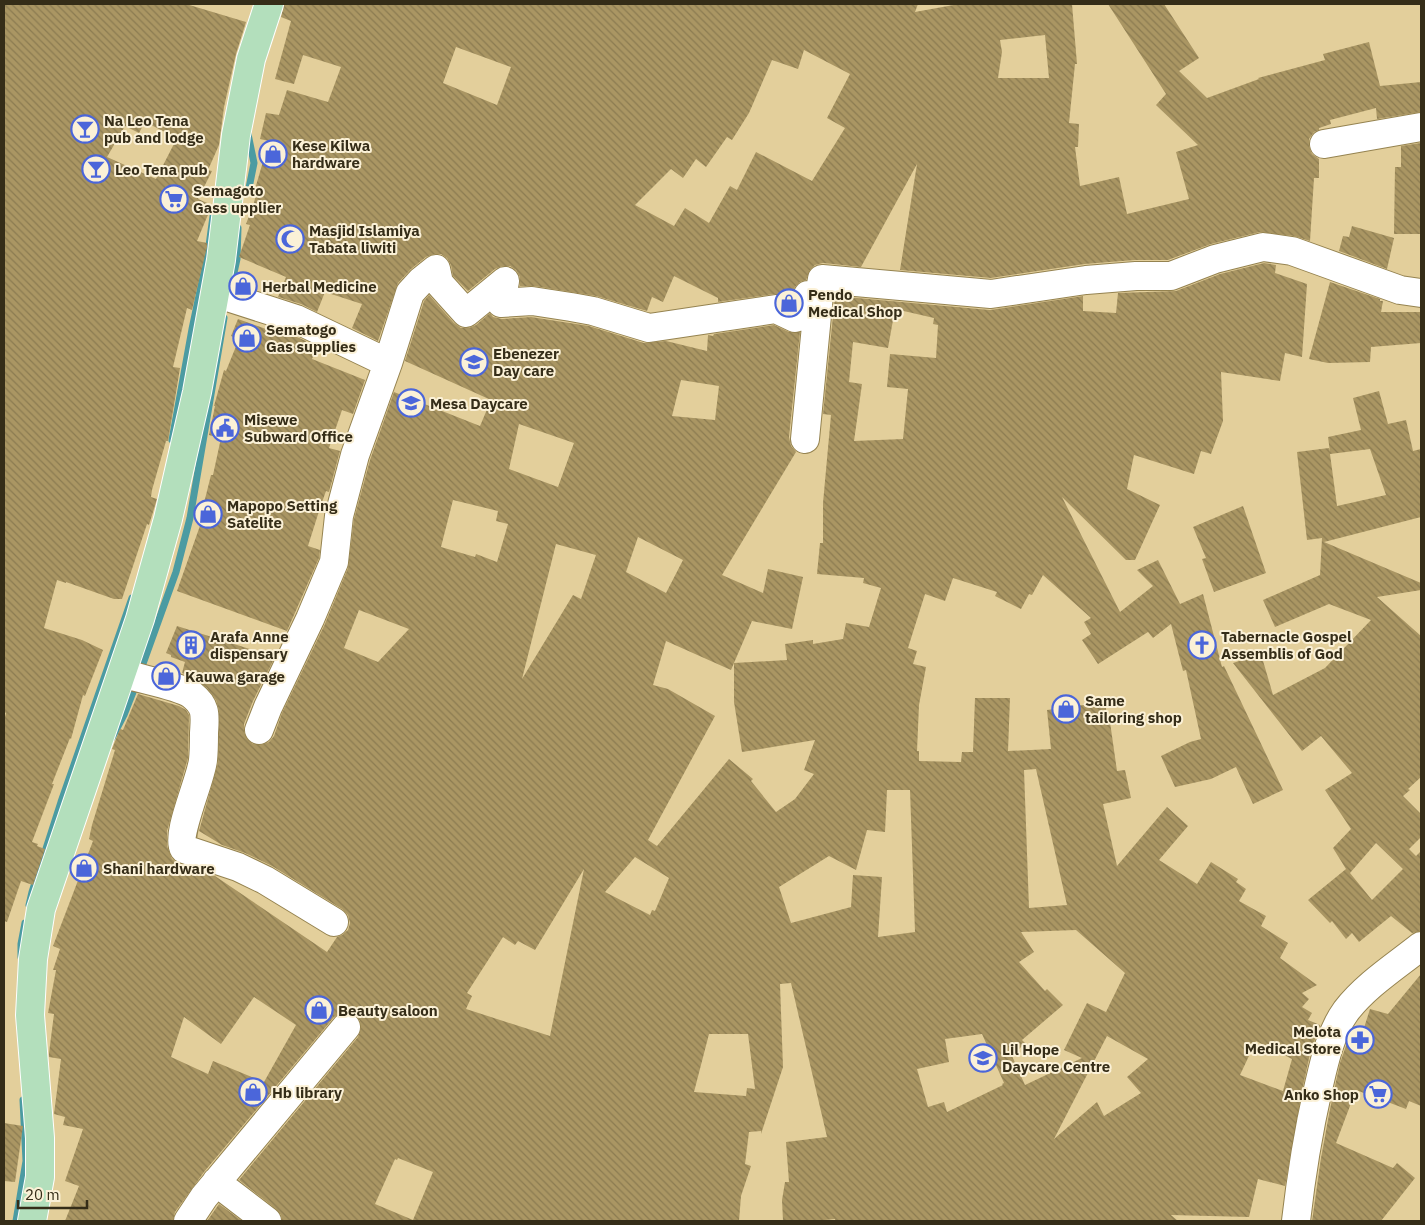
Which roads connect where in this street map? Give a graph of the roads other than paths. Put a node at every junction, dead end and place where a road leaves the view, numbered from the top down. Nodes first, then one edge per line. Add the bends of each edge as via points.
1 (269, 4) edge
2 (1421, 127) edge
3 (1324, 144) dead end
4 (1421, 293) edge
5 (215, 294) junction
6 (819, 295) junction
7 (388, 363) junction
8 (805, 439) dead end
9 (122, 673) junction
10 (259, 730) dead end
11 (334, 922) dead end
12 (1421, 946) edge
13 (346, 1027) dead end
14 (216, 1182) junction
15 (32, 1221) edge
16 (188, 1221) edge
17 (266, 1221) edge
18 (1296, 1221) edge

1 - 5 main road via 251,59 236,135
2 - 3 street
4 - 6 street via 1400,290 1292,251 1263,247 1215,259 1170,276 1095,280 991,294 822,279
5 - 7 street via 296,319
5 - 9 main road via 168,519
6 - 7 street via 808,295 795,318 776,308 649,328 571,307 532,302 501,303 505,281 466,313 439,283 436,269 410,293
6 - 8 street
7 - 10 street via 355,455 339,516 334,562
9 - 11 street via 190,693 203,706 203,760 181,834 184,848 265,880
9 - 15 main road via 41,909 33,959 30,1015 40,1138 40,1177
12 - 18 street via 1355,1000 1337,1026 1327,1051 1310,1126
13 - 14 street
14 - 16 street
14 - 17 street

